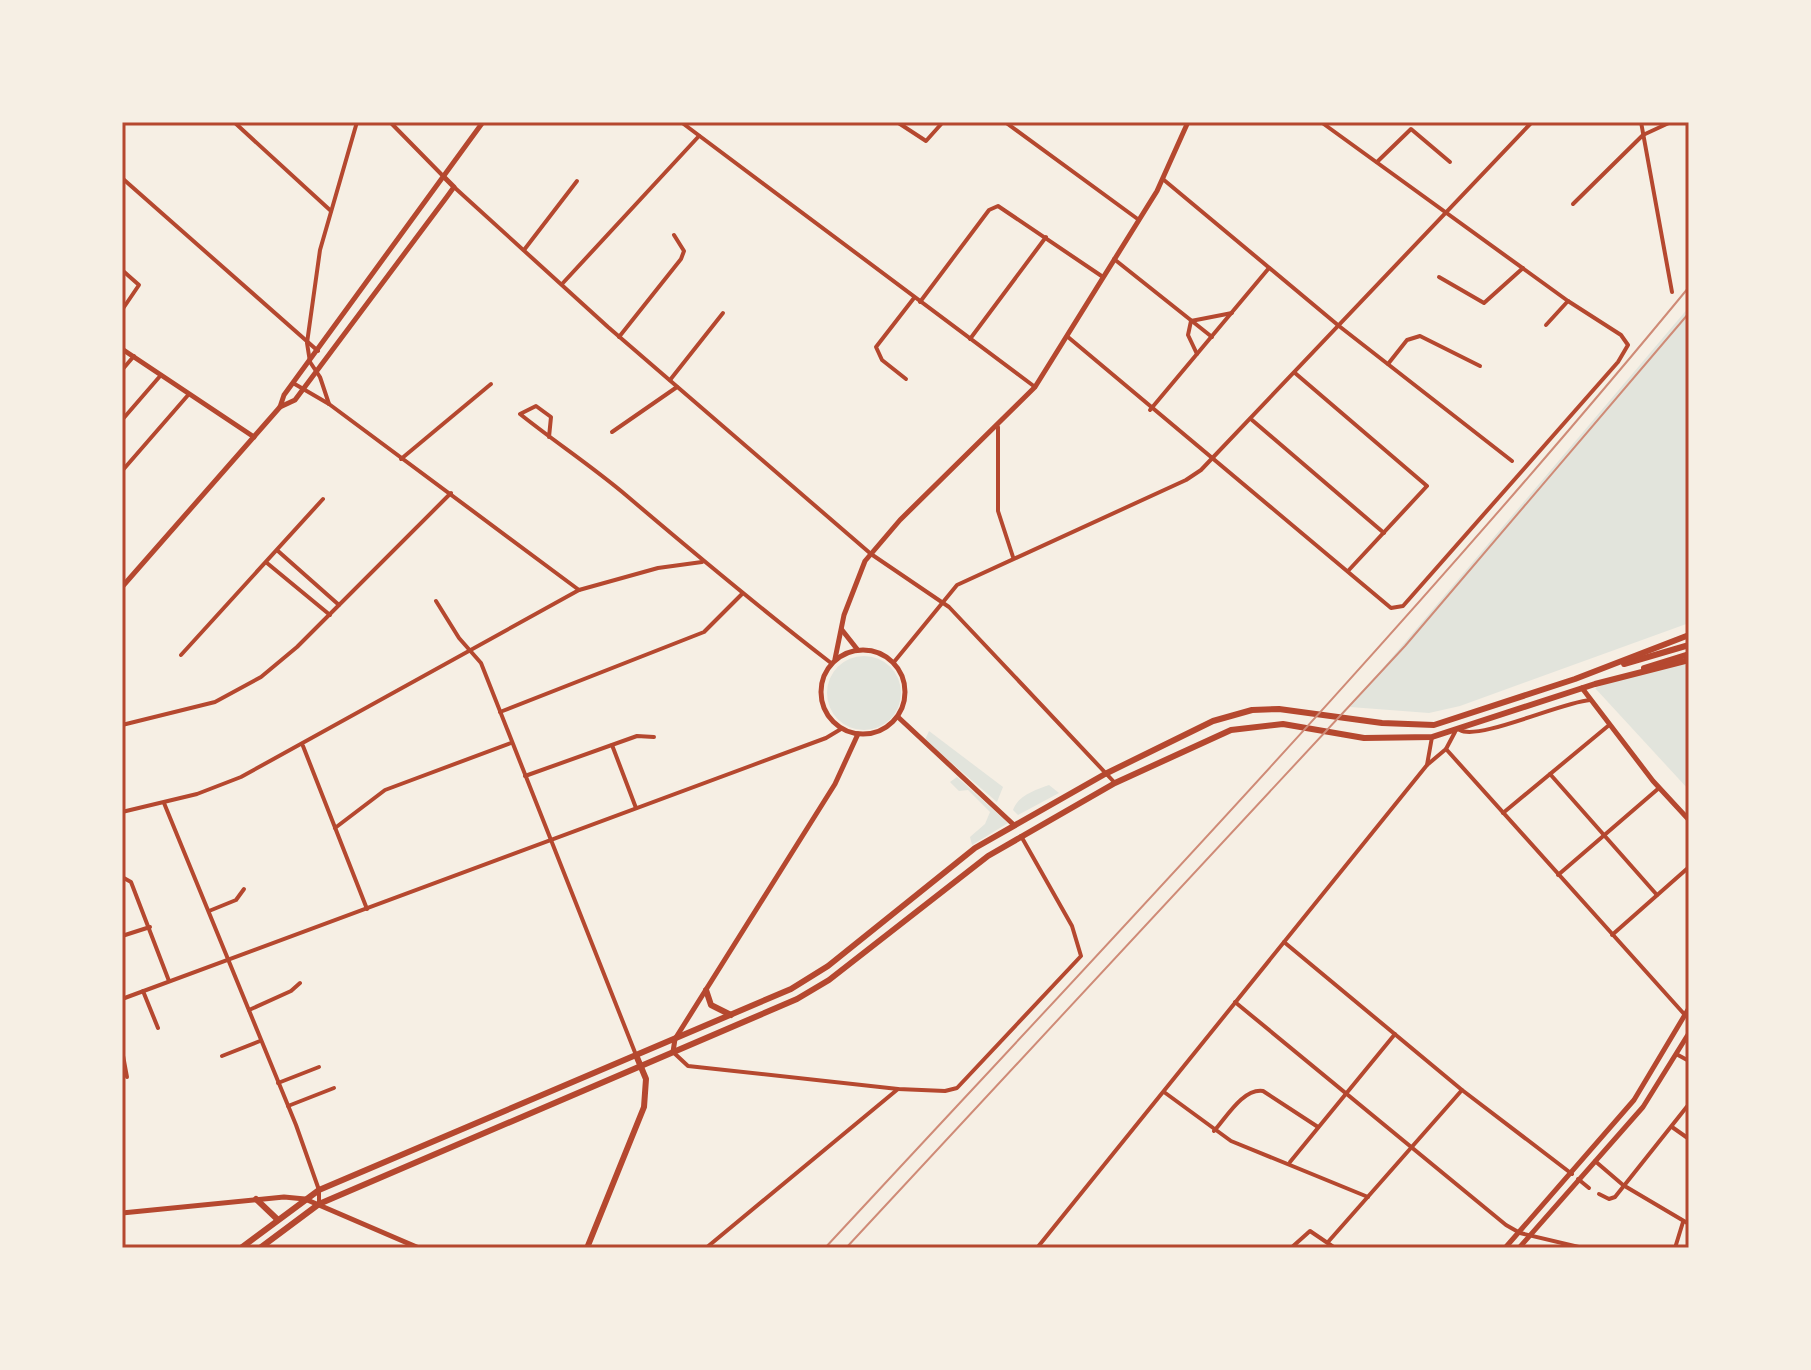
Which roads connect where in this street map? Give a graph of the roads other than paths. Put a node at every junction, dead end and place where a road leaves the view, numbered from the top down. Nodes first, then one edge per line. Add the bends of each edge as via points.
1 (234, 122) edge
2 (357, 122) edge
3 (390, 122) edge
4 (483, 122) edge
5 (897, 122) edge
6 (943, 122) edge
7 (1005, 122) edge
8 (1188, 122) edge
9 (1321, 122) edge
10 (1532, 122) edge
11 (1641, 122) edge
12 (1671, 122) edge
13 (684, 123) edge
14 (1643, 135) junction
15 (699, 136) junction
16 (1377, 162) junction
17 (1450, 162) dead end
18 (444, 177) junction
19 (122, 178) edge
20 (1164, 180) junction
21 (577, 181) dead end
22 (454, 187) junction
23 (1573, 204) dead end
24 (331, 211) junction
25 (1447, 212) junction
26 (1139, 220) junction
27 (674, 235) dead end
28 (1046, 237) junction
29 (524, 250) junction
30 (1114, 259) junction
31 (1269, 268) junction
32 (1523, 268) junction
33 (122, 270) edge
34 (1103, 277) junction
35 (1439, 277) dead end
36 (561, 284) junction
37 (1672, 292) dead end
38 (914, 298) junction
39 (1568, 301) junction
40 (920, 302) junction
41 (122, 310) edge
42 (723, 313) dead end
43 (1232, 313) junction
44 (1191, 321) junction
45 (1546, 325) dead end
46 (1339, 326) junction
47 (619, 337) junction
48 (1068, 337) junction
49 (1212, 337) junction
50 (970, 339) junction
51 (307, 343) junction
52 (122, 349) edge
53 (318, 351) junction
54 (1197, 354) junction
55 (134, 356) junction
56 (310, 362) junction
57 (1388, 364) junction
58 (1480, 366) dead end
59 (122, 370) edge
60 (317, 371) junction
61 (1295, 373) junction
62 (161, 375) junction
63 (906, 379) dead end
64 (670, 380) junction
65 (293, 383) junction
66 (491, 384) dead end
67 (677, 387) junction
68 (1035, 387) junction
69 (302, 390) junction
70 (189, 394) junction
71 (329, 404) junction
72 (280, 407) junction
73 (1150, 410) junction
74 (122, 420) edge
75 (1251, 420) junction
76 (998, 427) junction
77 (612, 432) dead end
78 (254, 437) junction
79 (549, 437) junction
80 (401, 459) junction
81 (1214, 459) junction
82 (1512, 461) dead end
83 (122, 471) edge
84 (451, 493) junction
85 (323, 499) dead end
86 (1384, 533) junction
87 (278, 551) junction
88 (871, 554) junction
89 (1013, 557) junction
90 (702, 562) junction
91 (267, 563) junction
92 (1348, 571) junction
93 (122, 587) edge
94 (579, 590) junction
95 (742, 594) junction
96 (941, 600) junction
97 (436, 601) dead end
98 (339, 605) junction
99 (330, 615) junction
100 (841, 629) junction
101 (1689, 635) edge
102 (1689, 645) edge
103 (857, 649) junction
104 (470, 650) junction
105 (1689, 654) edge
106 (181, 655) dead end
107 (1689, 660) edge
108 (833, 661) junction
109 (894, 662) junction
110 (1575, 679) junction
111 (1595, 684) junction
112 (1582, 688) junction
113 (1590, 700) junction
114 (500, 712) junction
115 (897, 717) junction
116 (122, 725) edge
117 (1608, 726) junction
118 (841, 729) junction
119 (1458, 731) junction
120 (858, 734) junction
121 (654, 737) dead end
122 (1432, 737) junction
123 (512, 743) junction
124 (612, 745) junction
125 (303, 746) junction
126 (1446, 749) junction
127 (1427, 765) junction
128 (1105, 774) junction
129 (1550, 774) junction
130 (525, 776) junction
131 (1115, 783) junction
132 (1659, 788) junction
133 (164, 803) junction
134 (636, 808) junction
135 (122, 812) edge
136 (1503, 813) junction
137 (1689, 820) edge
138 (1014, 825) junction
139 (335, 828) junction
140 (1021, 836) junction
141 (1604, 836) junction
142 (551, 841) junction
143 (1689, 867) edge
144 (1558, 875) junction
145 (122, 877) edge
146 (244, 889) dead end
147 (1657, 895) junction
148 (367, 909) junction
149 (209, 911) junction
150 (150, 927) junction
151 (1612, 935) junction
152 (122, 936) edge
153 (1284, 942) junction
154 (228, 960) junction
155 (169, 982) junction
156 (300, 983) dead end
157 (706, 990) junction
158 (143, 991) junction
159 (122, 999) edge
160 (1235, 1002) junction
161 (1689, 1008) edge
162 (249, 1010) junction
163 (731, 1015) junction
164 (1685, 1015) junction
165 (158, 1028) dead end
166 (1689, 1033) edge
167 (1395, 1034) junction
168 (675, 1039) junction
169 (261, 1041) junction
170 (122, 1050) edge
171 (673, 1052) junction
172 (636, 1055) junction
173 (1678, 1055) junction
174 (222, 1056) dead end
175 (1689, 1061) edge
176 (642, 1064) junction
177 (319, 1067) dead end
178 (127, 1077) dead end
179 (278, 1083) junction
180 (334, 1088) dead end
181 (898, 1089) junction
182 (1462, 1090) junction
183 (1164, 1092) junction
184 (1347, 1092) junction
185 (1689, 1104) edge
186 (288, 1106) junction
187 (1318, 1127) junction
188 (1672, 1127) junction
189 (1214, 1131) junction
190 (1689, 1139) edge
191 (1414, 1147) junction
192 (1594, 1161) junction
193 (1290, 1163) junction
194 (1572, 1174) junction
195 (1578, 1179) junction
196 (1623, 1185) junction
197 (1589, 1188) dead end
198 (319, 1190) junction
199 (1599, 1194) dead end
200 (1368, 1197) junction
201 (256, 1199) junction
202 (305, 1199) junction
203 (319, 1204) junction
204 (122, 1213) edge
205 (277, 1219) junction
206 (1686, 1223) edge
207 (1520, 1233) junction
208 (1532, 1233) junction
209 (1328, 1242) junction
210 (241, 1248) edge
211 (260, 1248) edge
212 (419, 1248) edge
213 (587, 1248) edge
214 (706, 1248) edge
215 (1037, 1248) edge
216 (1291, 1248) edge
217 (1335, 1248) edge
218 (1505, 1248) edge
219 (1519, 1248) edge
220 (1583, 1248) edge
221 (1675, 1248) edge

1 - 24 street
2 - 24 street
3 - 18 street
4 - 18 street
5 - 6 street via 926,141
7 - 26 street
8 - 20 street
9 - 16 street
10 - 25 street
11 - 14 street
12 - 14 street
13 - 15 street
14 - 23 street
14 - 37 street
15 - 36 street
15 - 38 street
16 - 17 street via 1411,129
16 - 25 street
18 - 22 street
18 - 53 street
19 - 51 street
20 - 26 street
20 - 31 street
21 - 29 street
22 - 29 street
22 - 60 street
24 - 51 street
25 - 32 street
25 - 46 street
26 - 30 street
27 - 47 street via 684,251 681,259
28 - 34 street
28 - 40 street via 1004,207 993,207
28 - 50 street
29 - 36 street
30 - 34 street
30 - 44 street
31 - 43 street
31 - 46 street
32 - 35 street via 1484,303
32 - 39 street
33 - 41 street via 139,285
34 - 48 street
36 - 47 street
38 - 40 street
38 - 63 street via 876,347 882,360
39 - 45 street
39 - 92 street via 1618,333 1628,345 1625,354 1403,606 1391,608
40 - 50 street
42 - 64 street
43 - 44 street
43 - 49 street
44 - 49 street
44 - 54 street via 1188,335
46 - 57 street
46 - 61 street
47 - 64 street
48 - 68 street
48 - 73 street
49 - 54 street
50 - 68 street
51 - 53 street
51 - 56 street
52 - 55 street
53 - 56 street
54 - 73 street
55 - 59 street
55 - 62 street
56 - 60 street
56 - 65 street
57 - 58 street via 1407,340 1420,336
57 - 82 street
60 - 69 street
60 - 71 street
61 - 75 street
61 - 86 street via 1427,486
62 - 70 street
62 - 74 street
64 - 67 street
65 - 69 street
65 - 72 street
66 - 80 street
67 - 77 street
67 - 88 street
68 - 76 street
69 - 71 street
69 - 72 street via 291,404
70 - 78 street
70 - 83 street
71 - 80 street
72 - 78 street
73 - 81 street
75 - 81 street
75 - 86 street
76 - 88 street
76 - 89 street via 998,511
78 - 93 street
79 - 79 street via 539,429 520,414 536,406 551,417
79 - 90 street
80 - 84 street
81 - 89 street via 1186,480
81 - 92 street
84 - 94 street
84 - 98 street
85 - 87 street
86 - 92 street
87 - 91 street
87 - 98 street
88 - 96 street
88 - 100 street via 849,598
89 - 96 street via 957,585
90 - 94 street
90 - 95 street
91 - 99 street
91 - 106 street
94 - 104 street
95 - 108 street
95 - 114 street via 704,632
96 - 109 street
96 - 128 street
97 - 104 street
98 - 99 street
99 - 116 street via 261,677 231,695
100 - 103 street
100 - 108 street
101 - 110 main road
102 - 110 main road
103 - 108 street
103 - 109 street via 877,651
104 - 114 street via 481,663
104 - 125 street
105 - 111 main road
107 - 111 main road
108 - 118 street via 820,686 820,699
109 - 115 street via 905,683
110 - 128 main road via 1425,726 1291,709 1239,713
111 - 112 main road
112 - 113 street
112 - 119 main road
113 - 117 street
113 - 119 street via 1478,732
114 - 123 street
115 - 120 street via 873,733
115 - 138 street
117 - 129 street
117 - 132 street
118 - 120 street
118 - 134 street
119 - 122 main road
119 - 126 street
120 - 157 street via 835,784
121 - 124 street via 637,736
122 - 127 street
122 - 131 main road via 1364,738 1296,725 1255,725 1210,738
123 - 130 street
123 - 139 street via 385,790
124 - 130 street
124 - 134 street
125 - 133 street via 241,777
125 - 139 street
126 - 127 street
126 - 136 street
127 - 153 street
128 - 131 street
128 - 138 main road
129 - 136 street
129 - 141 street
130 - 142 street
131 - 140 main road
132 - 137 street
132 - 141 street
133 - 135 street
133 - 149 street
134 - 142 street
136 - 144 street
138 - 163 main road via 956,862 806,981
139 - 148 street
140 - 171 main road via 967,871 813,990
140 - 181 street via 1072,926 1081,956 962,1085 945,1091
141 - 144 street
141 - 147 street
142 - 148 street
142 - 172 street
143 - 147 street
144 - 151 street
145 - 150 street via 131,882
146 - 149 street via 236,900
147 - 151 street
148 - 154 street
149 - 154 street
150 - 152 street
150 - 155 street
151 - 164 street
153 - 160 street
153 - 167 street
154 - 155 street
154 - 162 street
155 - 158 street
156 - 162 street
157 - 163 main road via 711,1005
157 - 168 street
158 - 159 street
158 - 165 street
160 - 183 street
160 - 184 street
161 - 164 street
162 - 169 street
163 - 168 main road
164 - 194 street via 1634,1100
166 - 173 street
167 - 182 street
167 - 184 street
168 - 171 street
168 - 172 main road
169 - 174 street
169 - 179 street
170 - 178 street
171 - 176 main road
171 - 181 street via 688,1066
172 - 176 main road
172 - 198 main road
173 - 175 street
173 - 192 street via 1643,1107
176 - 203 main road
176 - 213 main road via 644,1107
177 - 179 street
179 - 186 street
180 - 186 street
181 - 214 street
182 - 191 street
182 - 194 street
183 - 189 street
183 - 215 street
184 - 187 street
184 - 191 street
185 - 188 street
186 - 198 street
187 - 189 street via 1256,1090
187 - 193 street
188 - 190 street
188 - 196 street
189 - 193 street
191 - 200 street
191 - 207 street
192 - 195 street
192 - 196 street
193 - 200 street
194 - 207 street
195 - 197 street
195 - 208 street
196 - 199 street via 1611,1199
196 - 206 street
198 - 202 main road
198 - 203 street
200 - 209 street
201 - 202 street
201 - 204 street
201 - 205 main road
202 - 203 street
202 - 205 main road
203 - 211 main road
203 - 212 street
205 - 210 main road
206 - 221 street
207 - 208 street
207 - 218 street
208 - 219 street
208 - 220 street
209 - 216 street via 1310,1231
209 - 217 street

